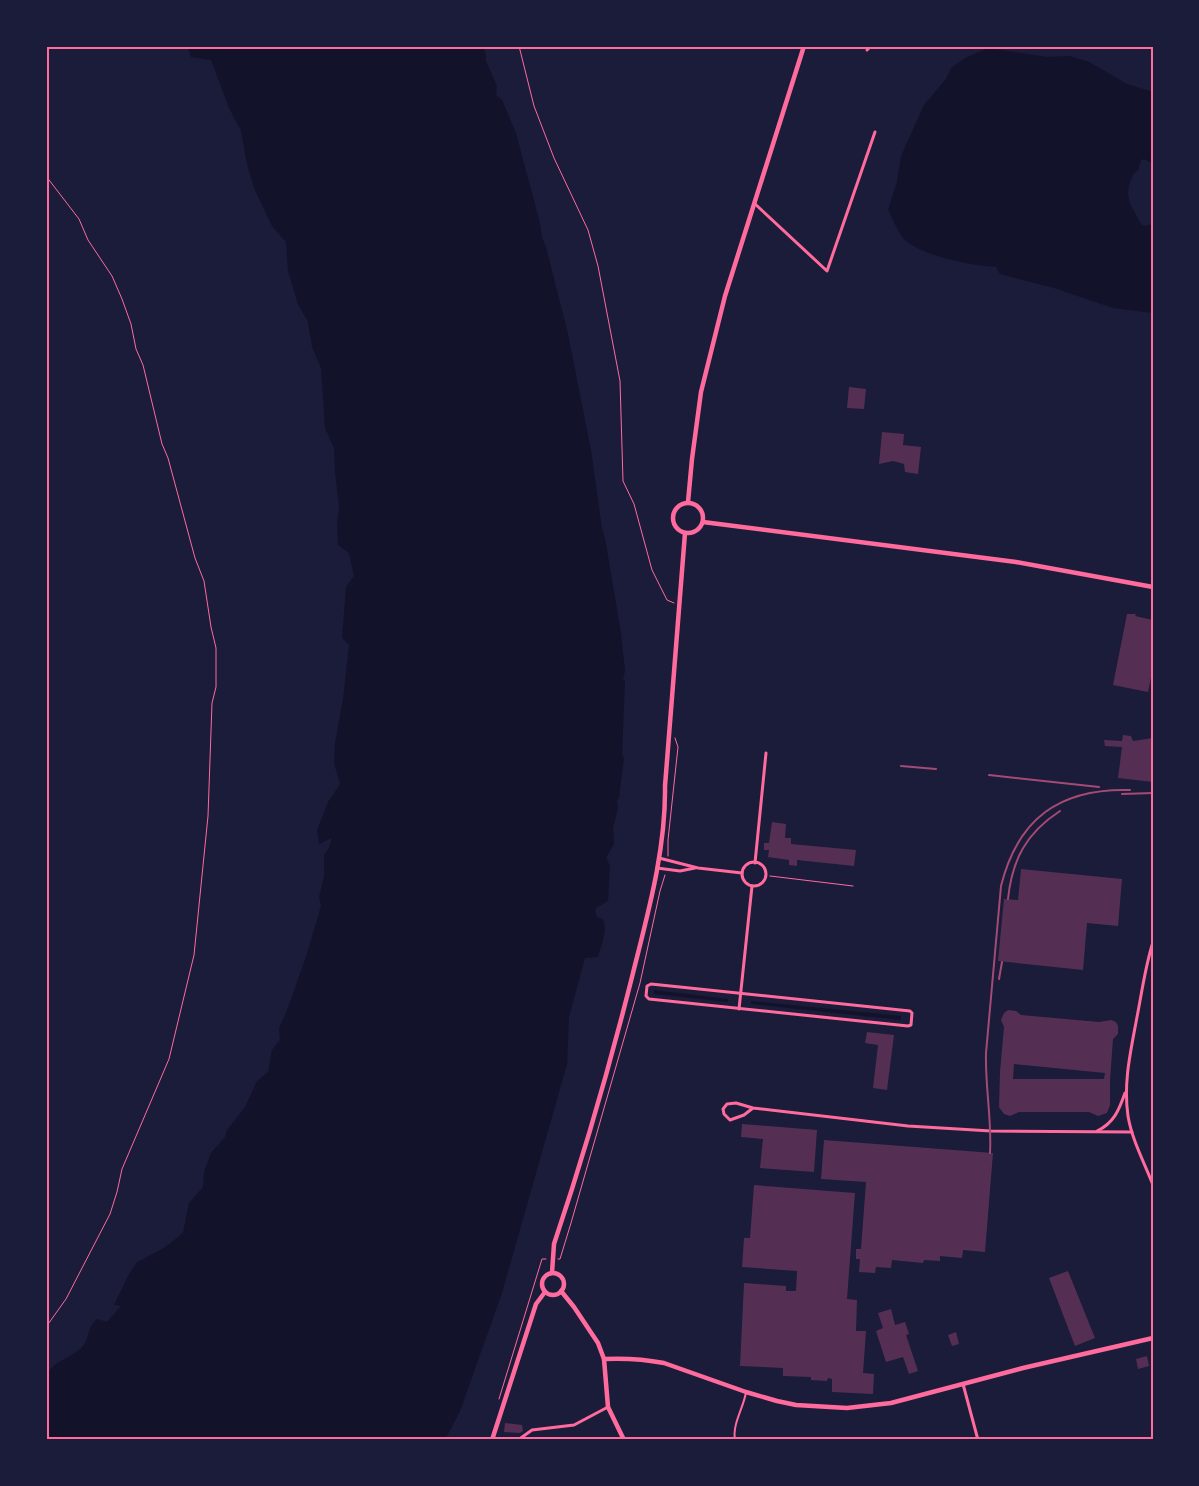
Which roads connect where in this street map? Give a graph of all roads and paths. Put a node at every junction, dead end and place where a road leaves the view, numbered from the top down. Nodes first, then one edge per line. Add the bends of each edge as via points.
1 (519, 46) edge
2 (804, 46) edge
3 (871, 46) edge
4 (867, 50) dead end
5 (876, 132) dead end
6 (46, 176) edge
7 (754, 202) junction
8 (688, 502) junction
9 (703, 522) junction
10 (685, 533) junction
11 (1153, 588) edge
12 (678, 604) junction
13 (766, 753) dead end
14 (658, 858) junction
15 (755, 862) junction
16 (656, 868) junction
17 (698, 868) junction
18 (742, 873) junction
19 (770, 876) dead end
20 (752, 886) junction
21 (853, 886) dead end
22 (1153, 942) edge
23 (741, 993) junction
24 (740, 1009) junction
25 (1126, 1093) junction
26 (752, 1108) junction
27 (1095, 1131) junction
28 (1132, 1132) junction
29 (1153, 1184) edge
30 (542, 1259) dead end
31 (552, 1273) junction
32 (561, 1291) junction
33 (545, 1292) junction
34 (46, 1327) edge
35 (1153, 1338) edge
36 (604, 1359) junction
37 (963, 1384) junction
38 (746, 1392) junction
39 (498, 1399) dead end
40 (608, 1408) junction
41 (492, 1440) edge
42 (518, 1440) edge
43 (624, 1440) edge
44 (735, 1440) edge
45 (978, 1440) edge

1 - 12 path via 534,106 588,230 598,266 620,381 623,480 634,504 652,570 667,600
2 - 7 street
3 - 4 street
5 - 7 street via 828,271
6 - 34 path via 79,219 112,276 130,324 204,581 216,648 208,816 194,955 169,1059 122,1169 110,1214 66,1299
7 - 8 street via 725,296 701,392
8 - 9 street via 702,511
8 - 10 street via 678,506 673,515 674,524
9 - 10 street via 696,531
9 - 11 street via 1006,561
10 - 12 street
12 - 14 street
13 - 15 street
14 - 16 street
14 - 17 street
15 - 18 street via 748,864
15 - 20 street via 763,868 765,879
16 - 17 street via 680,871
16 - 31 street via 612,1057 554,1244
17 - 18 street
18 - 20 street via 743,880
19 - 21 path
20 - 23 street
22 - 25 street
23 - 24 street
23 - 24 street via 651,984 647,986 646,996 649,1000
23 - 24 street via 912,1013 908,1026
25 - 27 street via 1112,1120 1106,1127
25 - 28 street
26 - 26 street via 731,1103 723,1108 730,1120
26 - 27 street via 908,1126 991,1131
27 - 28 street
28 - 29 street
30 - 39 path
31 - 32 street via 563,1280
31 - 33 street via 543,1278
32 - 33 street via 552,1295
32 - 36 street via 598,1343
33 - 41 street via 536,1304
35 - 37 street
36 - 38 street via 635,1358 664,1363
36 - 40 street
37 - 38 street via 891,1402 847,1408 796,1405
37 - 45 street
38 - 44 lane
40 - 42 street via 574,1425 532,1430
40 - 43 street

